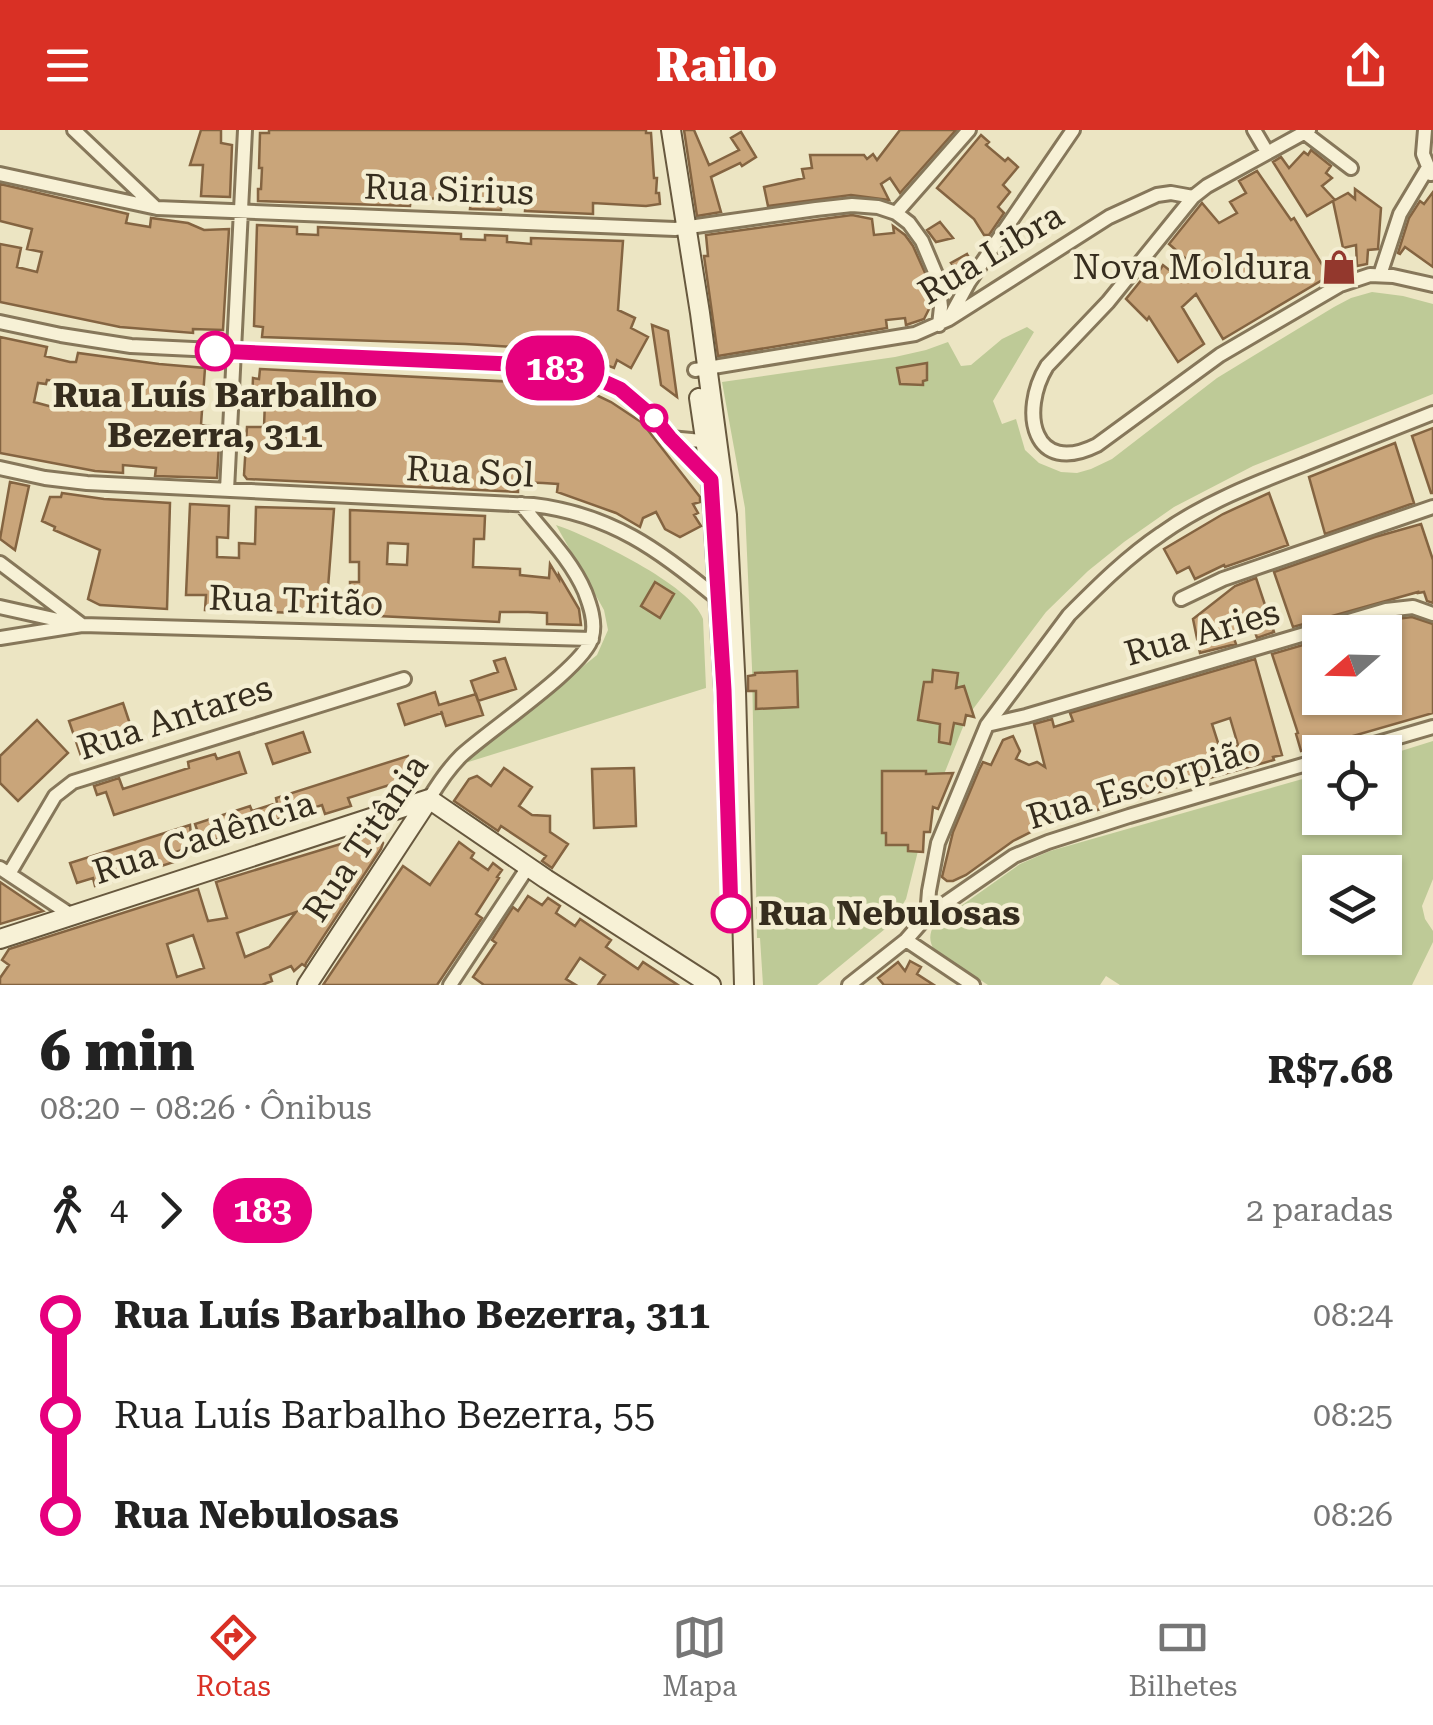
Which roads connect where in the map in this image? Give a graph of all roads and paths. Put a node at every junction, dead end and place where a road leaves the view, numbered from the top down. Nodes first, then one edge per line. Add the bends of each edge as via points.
1 (74, 130) edge
2 (246, 130) edge
3 (660, 130) edge
4 (671, 130) edge
5 (969, 130) edge
6 (1073, 130) edge
7 (1254, 130) edge
8 (1307, 132) edge
9 (1422, 132) edge
10 (1267, 152) junction
11 (1352, 168) dead end
12 (1430, 172) edge
13 (0, 174) edge
14 (1193, 197) junction
15 (157, 208) junction
16 (241, 212) junction
17 (896, 214) junction
18 (681, 228) junction
19 (1380, 275) junction
20 (1433, 285) edge
21 (0, 322) edge
22 (944, 322) junction
23 (234, 352) junction
24 (701, 369) junction
25 (1433, 414) edge
26 (670, 438) junction
27 (711, 442) junction
28 (0, 468) edge
29 (717, 479) junction
30 (226, 490) junction
31 (520, 504) junction
32 (1433, 507) edge
33 (0, 563) edge
34 (724, 599) junction
35 (1181, 600) dead end
36 (0, 607) edge
37 (1433, 614) edge
38 (82, 625) junction
39 (0, 638) edge
40 (592, 638) junction
41 (404, 679) dead end
42 (987, 725) junction
43 (1433, 727) edge
44 (1402, 736) edge
45 (1302, 765) edge
46 (429, 800) junction
47 (528, 867) junction
48 (4, 871) edge
49 (546, 879) junction
50 (71, 915) junction
51 (928, 916) junction
52 (0, 939) edge
53 (906, 940) junction
54 (453, 984) edge
55 (305, 985) edge
56 (692, 985) edge
57 (712, 985) edge
58 (732, 985) edge
59 (744, 985) edge
60 (849, 985) edge
61 (973, 985) edge

1 - 15 street
2 - 16 street
3 - 18 street
4 - 18 street
5 - 17 street
6 - 22 street
7 - 10 street
8 - 10 street
8 - 11 street
9 - 12 street
10 - 14 street
12 - 19 street via 1400,214
13 - 15 street, Rua Sirius
14 - 19 street via 1040,378 1034,430 1056,453 1097,445 1220,355 1340,285
14 - 22 street, Rua Libra via 1158,196 1109,217
15 - 16 street, Rua Sirius
16 - 18 street, Rua Sirius
16 - 23 street
17 - 18 street, Rua Sirius via 852,205
17 - 22 street via 930,258
18 - 24 street
19 - 20 street
21 - 23 street via 131,346
22 - 24 street, Rua Libra via 894,339
23 - 26 street via 580,371 620,389
23 - 30 street
24 - 27 street
25 - 42 street via 1253,484 1163,532 1070,615
26 - 27 street
26 - 29 street
27 - 29 street
28 - 30 street, Rua Sol via 87,483
29 - 34 street
30 - 31 street, Rua Sol
31 - 34 street, Rua Sol via 605,523
31 - 40 street via 584,588
32 - 35 street via 1223,579
33 - 38 street
34 - 58 street
34 - 59 street via 736,690
36 - 38 street
37 - 42 street, Rua Aries via 1413,606 1386,610
38 - 39 street, Rua Tritão
38 - 40 street, Rua Tritão
40 - 46 street, Rua Titânia via 583,654 462,755
41 - 48 street, Rua Antares via 73,782 54,796
42 - 51 street via 938,843
43 - 44 street
45 - 51 street, Rua Escorpião via 1048,842 1014,856
46 - 47 street
46 - 50 street, Rua Cadência
46 - 55 street, Rua Titânia
47 - 49 street
47 - 54 street
48 - 50 street
49 - 56 street
49 - 57 street
50 - 52 street, Rua Cadência
51 - 53 street, Rua Escorpião
53 - 60 street, Rua Escorpião
53 - 61 street

